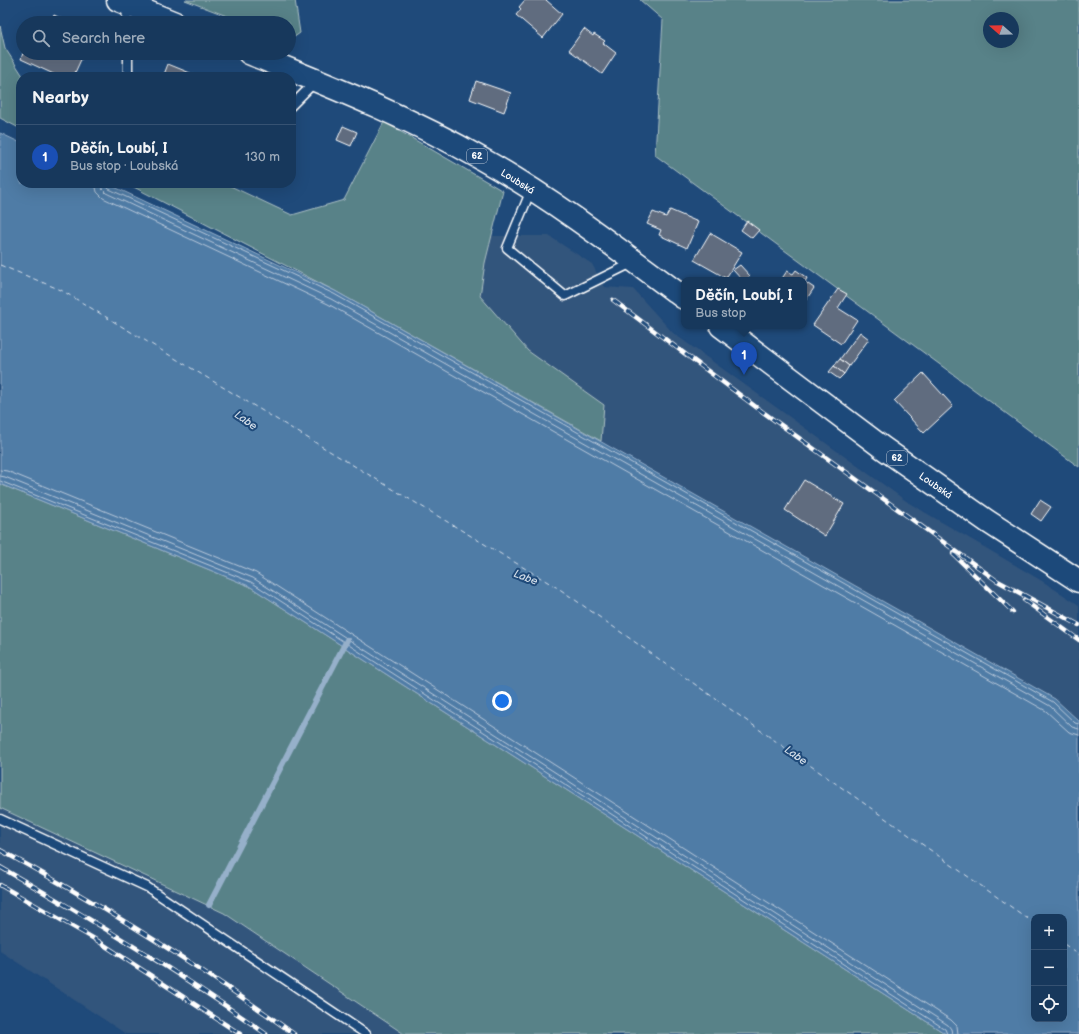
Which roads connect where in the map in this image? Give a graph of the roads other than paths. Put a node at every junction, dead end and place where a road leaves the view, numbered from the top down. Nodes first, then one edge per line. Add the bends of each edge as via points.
1 (124, 9) edge
2 (150, 16) edge
3 (128, 60) edge
4 (267, 60) edge
5 (128, 72) edge
6 (317, 80) junction
7 (296, 101) edge
8 (532, 189) junction
9 (635, 261) junction
10 (681, 296) edge
11 (725, 329) edge
12 (1079, 581) edge
13 (0, 819) edge
14 (366, 1034) edge

1 - 2 main road
3 - 5 lane
4 - 6 main road, Loubská / 62
6 - 7 lane
6 - 8 main road, Loubská / 62 via 435,134
8 - 9 main road, Loubská / 62
8 - 9 lane via 507,248 565,296
9 - 10 main road, Loubská / 62
11 - 12 main road, Loubská / 62 via 883,448 987,521
13 - 14 lane via 147,887

